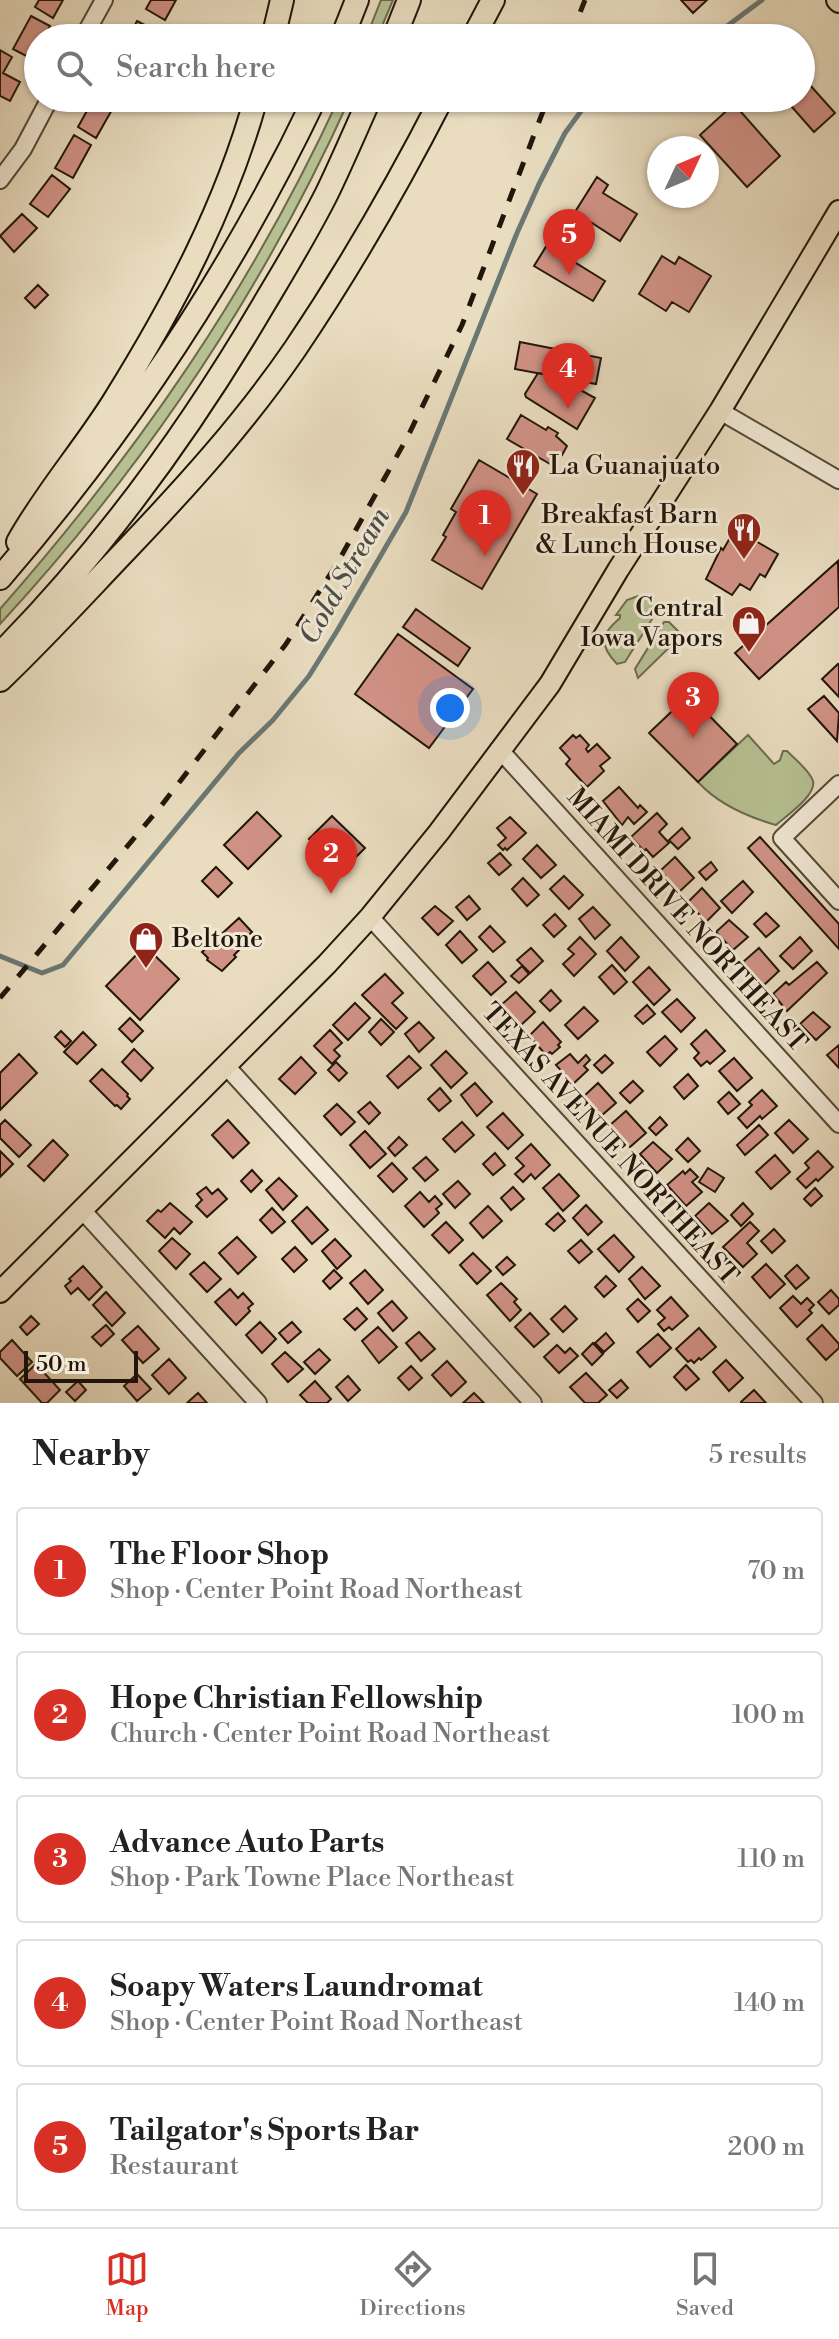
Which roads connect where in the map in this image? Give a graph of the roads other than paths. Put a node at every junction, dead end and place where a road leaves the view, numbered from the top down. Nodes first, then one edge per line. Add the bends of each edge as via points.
1 (104, 0) edge
2 (282, 0) edge
3 (357, 0) edge
4 (409, 0) edge
5 (493, 0) edge
6 (91, 24) edge
7 (276, 24) edge
8 (348, 24) edge
9 (400, 24) edge
10 (480, 24) edge
11 (43, 112) edge
12 (252, 112) edge
13 (308, 112) edge
14 (363, 112) edge
15 (434, 112) edge
16 (0, 180) edge
17 (839, 211) edge
18 (720, 411) junction
19 (839, 480) edge
20 (0, 576) edge
21 (0, 654) edge
22 (0, 680) edge
23 (499, 749) junction
24 (835, 787) edge
25 (839, 901) edge
26 (370, 917) junction
27 (227, 1067) junction
28 (839, 1124) edge
29 (83, 1211) junction
30 (0, 1292) edge
31 (258, 1403) edge
32 (533, 1403) edge
33 (814, 1403) edge

1 - 6 street
2 - 7 highway
3 - 8 highway
4 - 9 highway
5 - 10 highway
11 - 16 street
12 - 20 highway via 210,228 167,311 112,403 37,508
13 - 20 highway via 178,344 115,436
14 - 21 highway via 315,216 224,372 95,548
15 - 22 highway via 365,240 232,433
17 - 18 main road
18 - 19 street
18 - 23 main road via 550,684
23 - 26 main road
23 - 28 street, MIAMI DRIVE NORTHEAST
24 - 25 street via 782,838
26 - 27 main road
26 - 33 street, TEXAS AVENUE NORTHEAST
27 - 29 main road
27 - 32 street
29 - 30 main road
29 - 31 street

